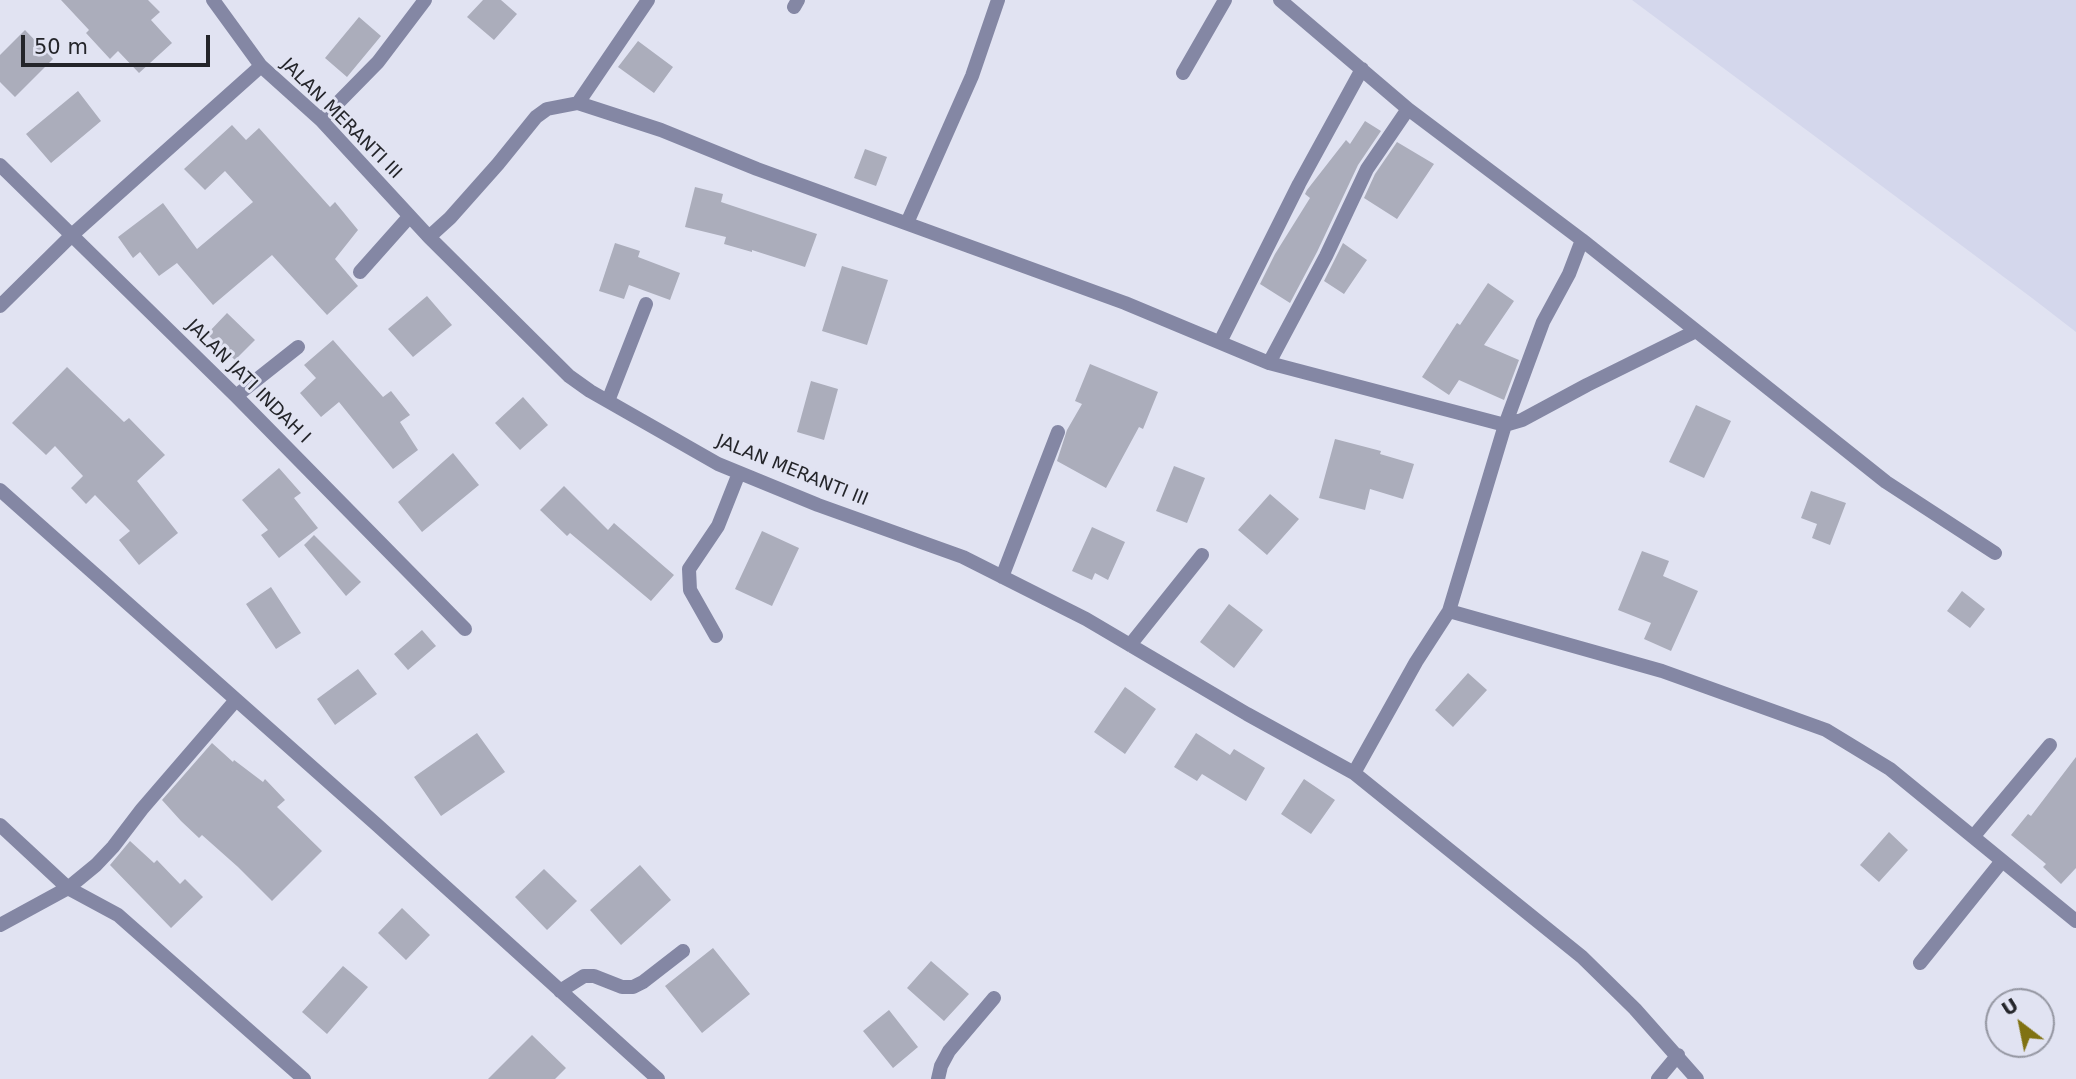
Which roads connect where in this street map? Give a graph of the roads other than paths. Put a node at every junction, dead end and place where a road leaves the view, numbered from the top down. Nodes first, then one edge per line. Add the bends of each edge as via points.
1 (213, 0) edge
2 (425, 0) edge
3 (648, 0) edge
4 (998, 0) edge
5 (1225, 0) edge
6 (1280, 0) edge
7 (261, 66) junction
8 (1362, 69) junction
9 (1183, 73) dead end
10 (578, 103) junction
11 (1408, 108) junction
12 (321, 120) junction
13 (0, 165) edge
14 (409, 217) junction
15 (908, 223) junction
16 (73, 234) junction
17 (429, 237) junction
18 (1582, 240) junction
19 (360, 272) dead end
20 (646, 304) dead end
21 (0, 306) edge
22 (1696, 331) junction
23 (1220, 342) junction
24 (298, 347) dead end
25 (1269, 363) junction
26 (236, 396) junction
27 (608, 401) junction
28 (1505, 425) junction
29 (1058, 432) dead end
30 (739, 473) junction
31 (0, 491) edge
32 (1995, 553) dead end
33 (1202, 555) dead end
34 (1002, 577) junction
35 (1449, 611) junction
36 (465, 629) dead end
37 (716, 636) dead end
38 (1130, 645) junction
39 (236, 700) junction
40 (2050, 745) dead end
41 (1354, 773) junction
42 (0, 825) edge
43 (1973, 837) junction
44 (2002, 861) junction
45 (68, 888) junction
46 (2074, 915) edge
47 (0, 925) edge
48 (683, 951) dead end
49 (1920, 963) dead end
50 (560, 992) junction
51 (994, 998) dead end
52 (1678, 1055) junction
53 (304, 1079) edge
54 (658, 1079) edge
55 (938, 1079) edge
56 (1658, 1079) edge
57 (1698, 1079) edge

1 - 7 street, JALAN MERANTI III
2 - 12 street via 378,62
3 - 10 street
4 - 15 street via 972,76
5 - 9 street
6 - 8 street
7 - 12 street, JALAN MERANTI III
7 - 16 street
8 - 11 street
8 - 23 street
10 - 15 street
10 - 17 street via 547,109 536,117
11 - 18 street
11 - 25 street via 1367,169
12 - 14 street, JALAN MERANTI III
13 - 16 street, JALAN JATI INDAH I
14 - 17 street, JALAN MERANTI III
14 - 19 street
15 - 23 street
16 - 21 street
16 - 26 street, JALAN JATI INDAH I
17 - 27 street, JALAN MERANTI III via 569,376
18 - 22 street
18 - 28 street via 1543,322
20 - 27 street
22 - 28 street via 1522,421
22 - 32 street via 1886,482
23 - 25 street
24 - 26 street
25 - 28 street
26 - 36 street, JALAN JATI INDAH I
27 - 30 street, JALAN MERANTI III
28 - 35 street
29 - 34 street
30 - 34 street, JALAN MERANTI III via 963,557
30 - 37 street via 718,526 689,569 690,590
31 - 39 street
33 - 38 street
34 - 38 street, JALAN MERANTI III
35 - 41 street
35 - 43 street via 1662,671 1826,730 1889,769
38 - 41 street, JALAN MERANTI III
39 - 45 street via 113,847
39 - 50 street
40 - 43 street
41 - 52 street, JALAN MERANTI III via 1582,957
42 - 45 street
43 - 44 street
44 - 46 street
44 - 49 street
45 - 47 street
45 - 53 street via 117,915
48 - 50 street via 633,987 584,976
50 - 54 street
51 - 55 street via 950,1051
52 - 56 street
52 - 57 street, JALAN MERANTI III

